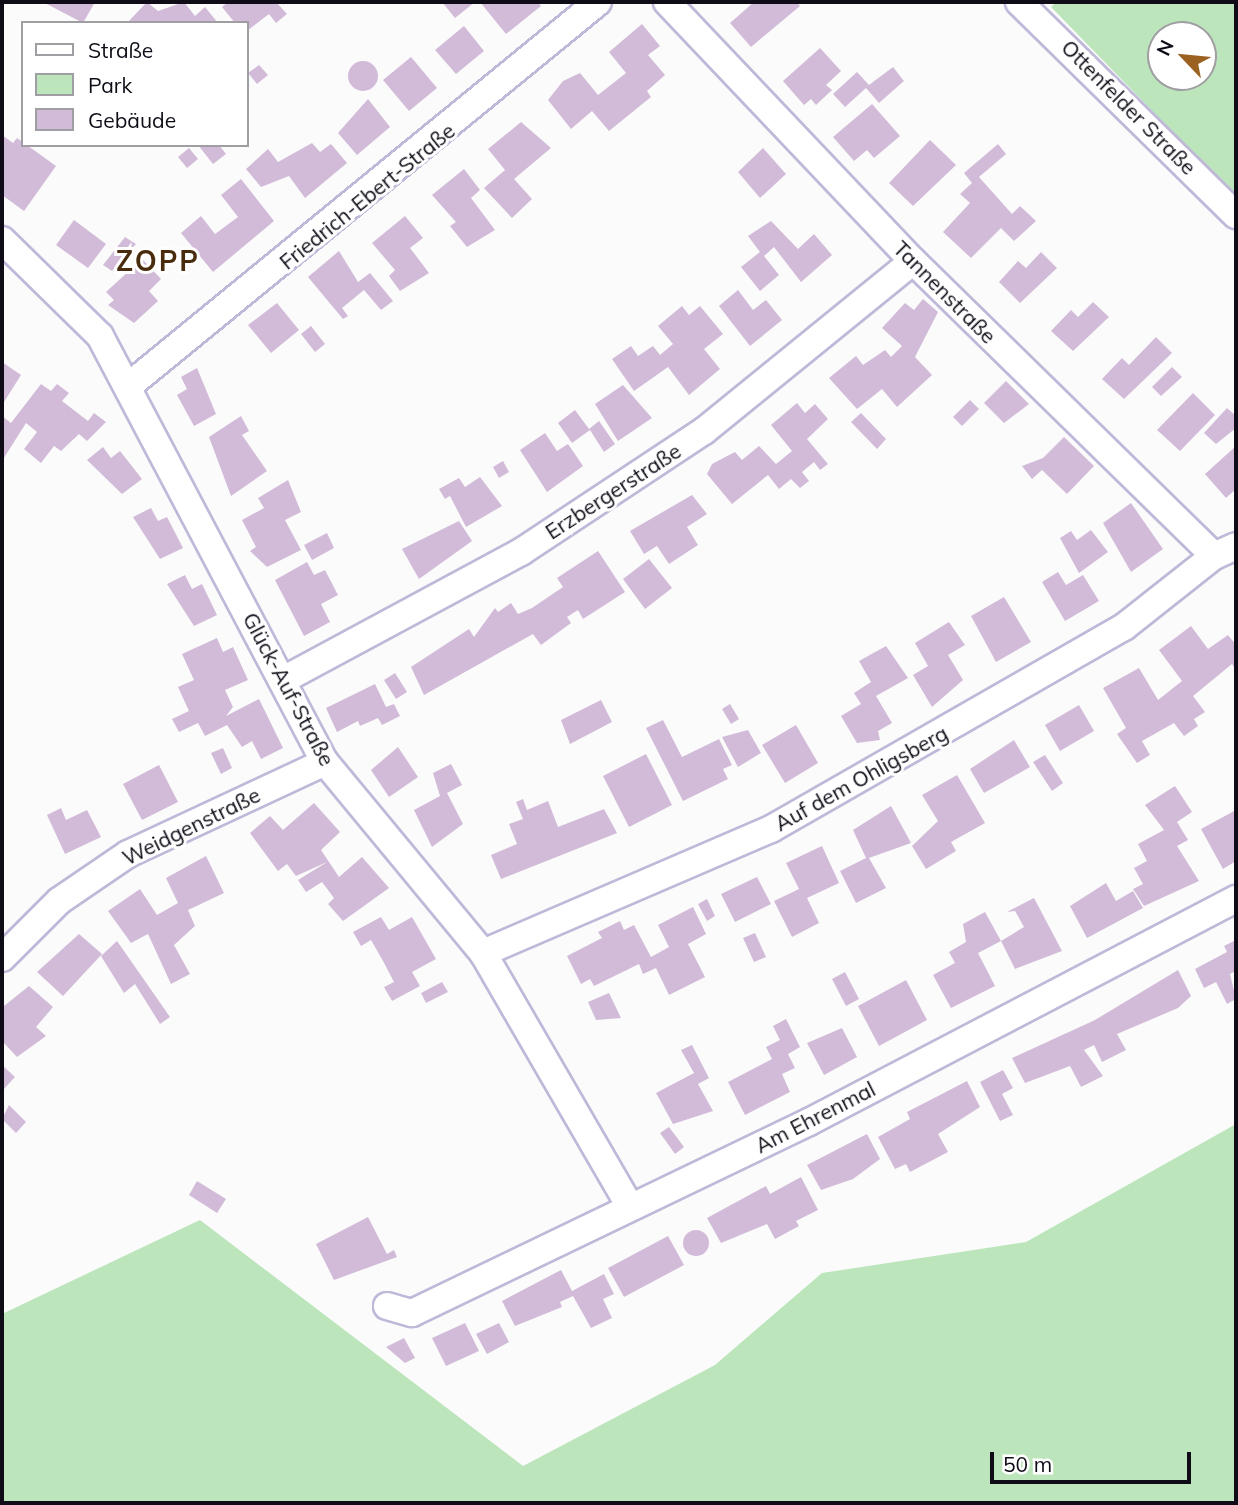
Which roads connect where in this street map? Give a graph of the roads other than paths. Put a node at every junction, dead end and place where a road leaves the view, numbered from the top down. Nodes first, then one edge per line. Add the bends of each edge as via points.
1 (598, 2) edge
2 (667, 2) edge
3 (1019, 2) edge
4 (1236, 215) edge
5 (2, 240) edge
6 (913, 261) junction
7 (131, 384) junction
8 (1225, 551) edge
9 (285, 679) junction
10 (325, 762) junction
11 (1236, 899) edge
12 (483, 953) junction
13 (2, 958) edge
14 (630, 1207) junction
15 (387, 1306) dead end

1 - 7 street, Friedrich-Ebert-Straße
2 - 6 street, Tannenstraße
3 - 4 street, Ottenfelder Straße
5 - 7 street, Glück-Auf-Straße via 100,335
6 - 8 street, Tannenstraße
6 - 9 street, Erzbergerstraße via 704,431 521,552
7 - 9 street, Glück-Auf-Straße
8 - 12 street, Auf dem Ohligsberg via 1124,627 771,829
9 - 10 street, Glück-Auf-Straße
10 - 12 street, Glück-Auf-Straße
10 - 13 street, Weidgenstraße via 128,854 59,901
11 - 14 street, Am Ehrenmal via 809,1122
12 - 14 street, Glück-Auf-Straße
14 - 15 street, Am Ehrenmal via 412,1313

